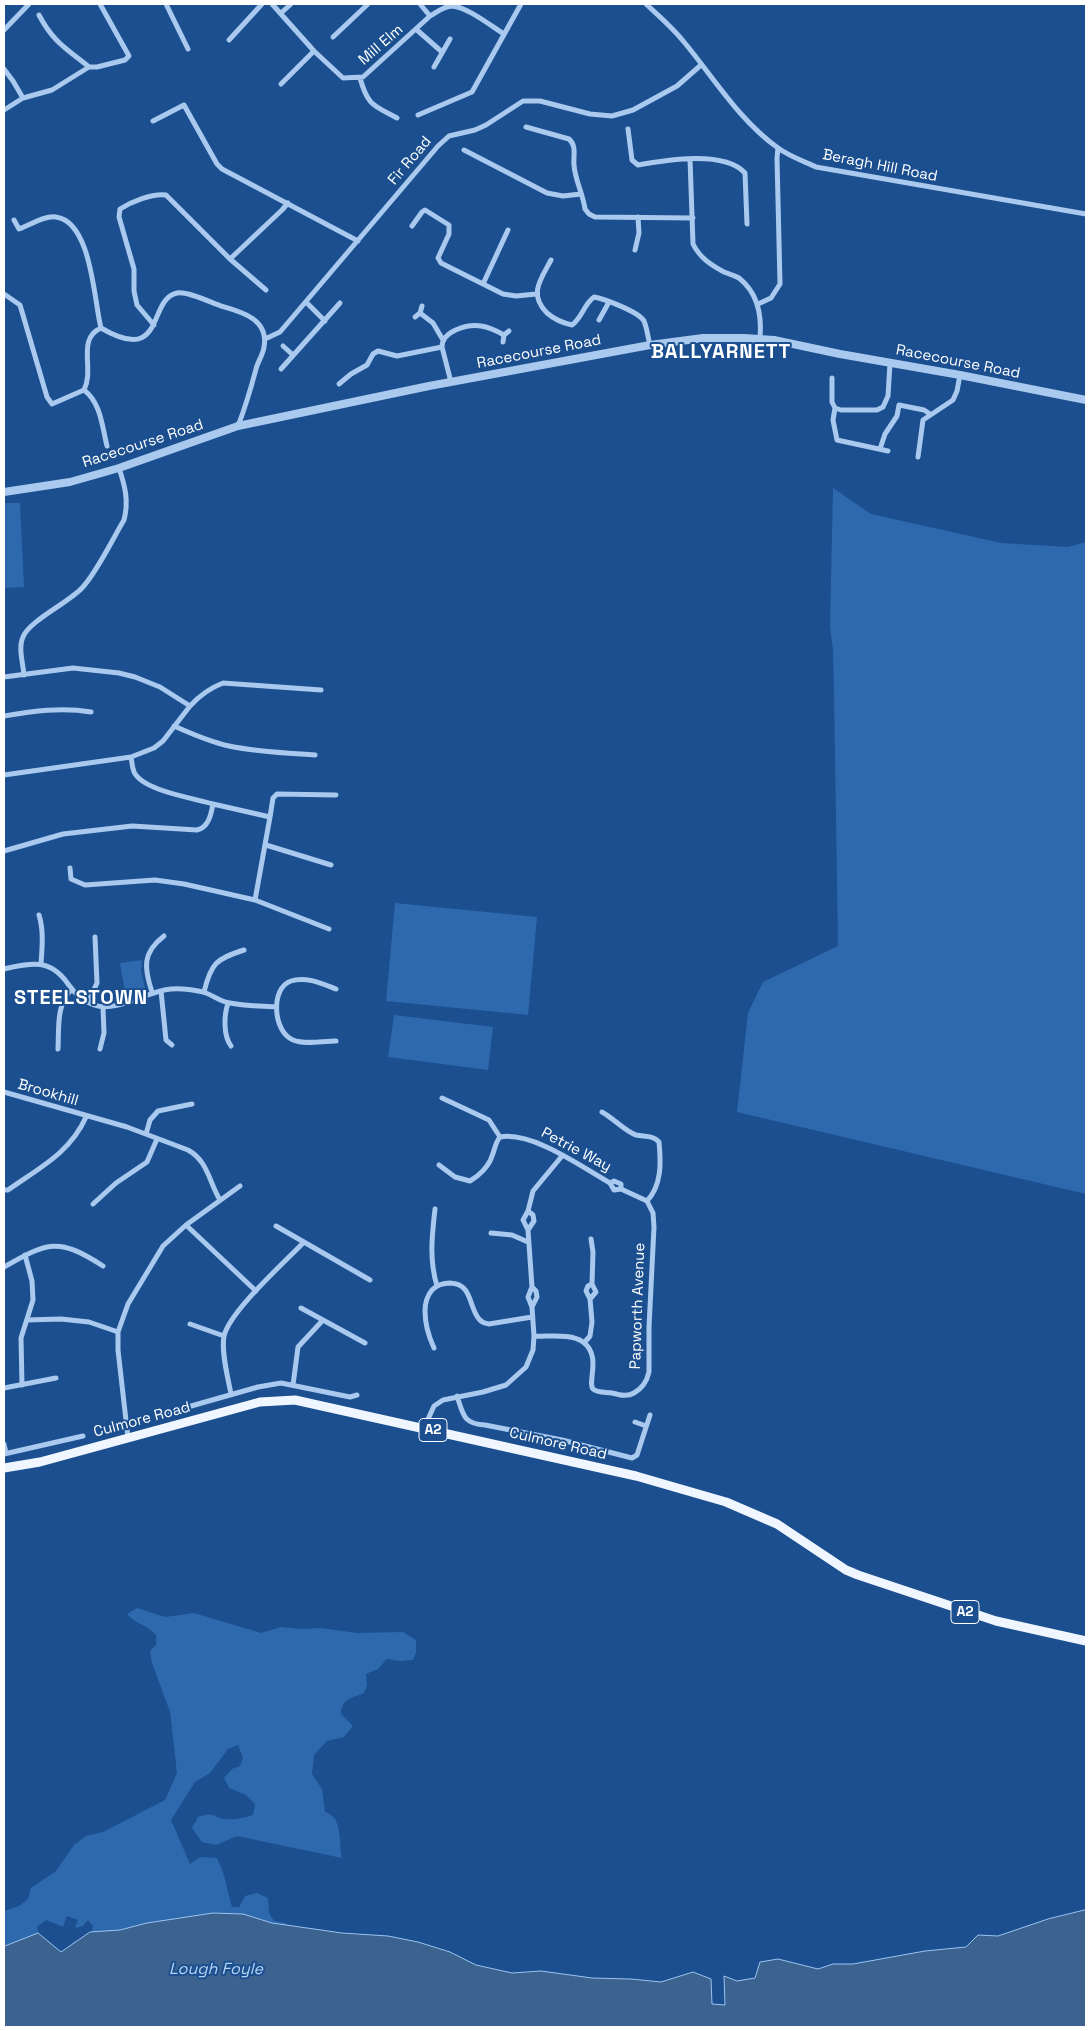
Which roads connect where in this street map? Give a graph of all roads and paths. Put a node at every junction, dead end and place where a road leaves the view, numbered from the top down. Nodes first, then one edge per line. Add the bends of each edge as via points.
1 (29, 4) edge
2 (100, 4) edge
3 (166, 4) edge
4 (262, 4) edge
5 (272, 4) edge
6 (291, 4) edge
7 (368, 4) edge
8 (420, 4) edge
9 (521, 4) edge
10 (646, 4) edge
11 (281, 13) junction
12 (39, 15) dead end
13 (430, 16) junction
14 (4, 30) edge
15 (417, 30) junction
16 (504, 34) junction
17 (333, 37) dead end
18 (450, 39) dead end
19 (229, 40) dead end
20 (188, 49) dead end
21 (314, 51) junction
22 (442, 52) junction
23 (702, 65) junction
24 (89, 67) junction
25 (434, 67) dead end
26 (4, 69) edge
27 (360, 78) junction
28 (281, 84) dead end
29 (23, 98) junction
30 (4, 110) edge
31 (418, 115) dead end
32 (397, 118) dead end
33 (152, 121) dead end
34 (526, 127) dead end
35 (628, 129) dead end
36 (778, 148) junction
37 (464, 150) dead end
38 (690, 159) junction
39 (581, 194) junction
40 (288, 203) junction
41 (1086, 214) edge
42 (638, 217) junction
43 (693, 218) junction
44 (14, 220) dead end
45 (747, 224) dead end
46 (412, 226) dead end
47 (508, 230) dead end
48 (358, 241) junction
49 (634, 250) dead end
50 (230, 259) junction
51 (552, 260) dead end
52 (483, 284) junction
53 (266, 290) dead end
54 (4, 294) edge
55 (536, 294) junction
56 (306, 302) junction
57 (608, 302) junction
58 (340, 303) dead end
59 (758, 304) junction
60 (422, 306) dead end
61 (420, 313) junction
62 (415, 317) dead end
63 (599, 320) dead end
64 (325, 321) junction
65 (154, 325) junction
66 (101, 328) junction
67 (760, 338) junction
68 (265, 340) junction
69 (443, 340) junction
70 (503, 342) dead end
71 (650, 345) junction
72 (283, 346) dead end
73 (442, 348) junction
74 (293, 355) junction
75 (890, 363) junction
76 (281, 369) dead end
77 (960, 375) junction
78 (832, 378) dead end
79 (451, 382) junction
80 (339, 384) dead end
81 (84, 390) junction
82 (1086, 400) edge
83 (835, 408) junction
84 (930, 414) junction
85 (238, 426) junction
86 (107, 446) dead end
87 (880, 449) junction
88 (888, 451) dead end
89 (918, 457) dead end
90 (119, 468) junction
91 (4, 492) edge
92 (24, 675) junction
93 (4, 677) edge
94 (321, 690) dead end
95 (190, 706) junction
96 (91, 712) dead end
97 (4, 716) edge
98 (174, 726) junction
99 (314, 755) dead end
100 (131, 757) junction
101 (4, 775) edge
102 (336, 794) dead end
103 (213, 804) junction
104 (270, 817) junction
105 (266, 845) junction
106 (4, 852) edge
107 (331, 865) dead end
108 (70, 868) dead end
109 (256, 900) junction
110 (39, 916) dead end
111 (329, 929) dead end
112 (164, 936) dead end
113 (95, 937) dead end
114 (244, 950) dead end
115 (41, 964) junction
116 (4, 969) edge
117 (72, 989) junction
118 (336, 989) dead end
119 (161, 991) junction
120 (152, 992) junction
121 (204, 992) junction
122 (88, 1002) junction
123 (228, 1003) junction
124 (276, 1007) junction
125 (103, 1008) junction
126 (336, 1041) dead end
127 (172, 1046) dead end
128 (231, 1046) dead end
129 (58, 1049) dead end
130 (100, 1049) dead end
131 (4, 1092) edge
132 (442, 1098) dead end
133 (192, 1104) dead end
134 (602, 1112) dead end
135 (86, 1117) junction
136 (146, 1134) junction
137 (500, 1137) junction
138 (157, 1139) junction
139 (562, 1156) junction
140 (439, 1165) dead end
141 (240, 1186) dead end
142 (4, 1190) edge
143 (220, 1200) junction
144 (647, 1201) junction
145 (93, 1204) dead end
146 (435, 1209) dead end
147 (528, 1211) junction
148 (186, 1225) junction
149 (276, 1226) dead end
150 (528, 1230) junction
151 (491, 1233) dead end
152 (591, 1239) dead end
153 (304, 1242) junction
154 (528, 1242) junction
155 (25, 1255) junction
156 (103, 1266) dead end
157 (4, 1267) edge
158 (370, 1280) dead end
159 (592, 1284) junction
160 (437, 1286) junction
161 (532, 1287) junction
162 (256, 1291) junction
163 (590, 1299) junction
164 (532, 1307) junction
165 (301, 1308) dead end
166 (532, 1317) junction
167 (27, 1320) junction
168 (322, 1320) junction
169 (190, 1324) dead end
170 (118, 1332) junction
171 (224, 1336) junction
172 (534, 1336) junction
173 (365, 1343) dead end
174 (584, 1343) junction
175 (434, 1348) dead end
176 (56, 1378) dead end
177 (22, 1385) junction
178 (293, 1385) junction
179 (4, 1388) edge
180 (231, 1394) junction
181 (357, 1395) dead end
182 (457, 1396) junction
183 (163, 1414) dead end
184 (650, 1416) dead end
185 (635, 1422) dead end
186 (646, 1426) junction
187 (424, 1428) junction
188 (83, 1436) dead end
189 (128, 1438) junction
190 (4, 1444) edge
191 (5, 1453) edge
192 (4, 1468) edge
193 (1086, 1641) edge

1 - 14 street
2 - 24 street via 129,56 125,60
3 - 20 street
4 - 19 street
5 - 11 street, Mill Elm
6 - 11 street
7 - 17 street
8 - 13 street
9 - 16 street
10 - 23 street, Beragh Hill Road via 684,41
11 - 21 street, Mill Elm
12 - 24 street via 65,50
13 - 15 street, Mill Elm
13 - 16 street, Mill Elm via 450,6 456,7
15 - 22 street, Mill Elm
15 - 27 street, Mill Elm
16 - 31 street via 472,92
18 - 22 street
21 - 27 street, Mill Elm via 343,78
21 - 28 street
22 - 25 street
23 - 36 street, Beragh Hill Road via 752,125
23 - 48 street, Fir Road via 677,86 612,116 590,114 540,101 523,101 486,125 449,136
24 - 29 street via 52,90
26 - 29 street
27 - 32 street, Mill Elm via 369,102
29 - 30 street
33 - 40 street via 184,105 222,169
34 - 39 street via 572,142
35 - 38 street via 632,160 638,165
36 - 41 street, Beragh Hill Road via 816,167
36 - 59 street via 780,284 771,298
37 - 39 street via 547,193 563,196
38 - 43 street
38 - 45 street via 711,159 741,168 745,173
39 - 42 street via 585,209 595,217
40 - 48 street
40 - 50 street
42 - 43 street
42 - 49 street via 639,233
43 - 59 street via 693,244 698,254 738,278 750,289
44 - 66 street via 19,229 56,217 71,226 84,247
46 - 52 street via 425,210 449,225 449,234 438,260
47 - 52 street
48 - 56 street, Fir Road
50 - 53 street
50 - 65 street via 166,196 159,194 120,210 119,217 134,269 137,304
51 - 55 street
52 - 55 street via 508,296
54 - 81 street via 20,305 47,397 52,404
55 - 57 street via 538,302 552,317 572,325 594,297
56 - 64 street
56 - 68 street, Fir Road via 280,332
57 - 63 street
57 - 71 street via 637,314 643,320
58 - 64 street
59 - 67 street
60 - 61 street
61 - 62 street
61 - 69 street via 432,323
64 - 74 street
65 - 66 street via 137,339 124,340
65 - 68 street via 161,308 169,297 177,293 251,316 264,332
66 - 81 street via 90,335 88,342 89,376
67 - 71 street, Racecourse Road via 703,338
67 - 75 street, Racecourse Road
68 - 85 street
69 - 70 street via 460,328 480,326 507,333
69 - 73 street
71 - 79 street, Racecourse Road
72 - 74 street
73 - 79 street
73 - 80 street via 397,356 378,351 367,364
74 - 76 street
75 - 77 street, Racecourse Road
75 - 83 street via 884,407 877,410
77 - 82 street, Racecourse Road
77 - 84 street via 953,400
78 - 83 street
79 - 85 street, Racecourse Road
81 - 86 street via 98,406
83 - 87 street via 833,420 837,440
84 - 87 street via 899,405 897,416
84 - 89 street via 923,420
85 - 90 street, Racecourse Road
87 - 88 street
90 - 91 street, Racecourse Road via 70,482
90 - 92 street via 126,492 124,520 82,588 34,623 22,637
92 - 93 street
92 - 95 street via 73,668 119,673 160,687
94 - 95 street via 224,683 199,696
95 - 98 street
96 - 97 street via 72,709
98 - 99 street via 229,746
98 - 100 street via 154,748
100 - 101 street
100 - 103 street via 135,773 141,780 157,789
102 - 104 street via 277,794 273,798
103 - 104 street
103 - 106 street via 203,829 132,826 63,834
104 - 105 street
105 - 107 street
105 - 109 street
108 - 109 street via 71,879 85,884 155,880
109 - 111 street
110 - 115 street via 42,923
112 - 120 street via 149,952 146,962
113 - 122 street via 97,983
114 - 121 street via 227,955 212,966
115 - 116 street
115 - 117 street via 56,970
117 - 122 street
117 - 129 street via 60,1013
118 - 124 street via 306,980 289,982 283,987
119 - 120 street
119 - 121 street
119 - 127 street via 166,1040
120 - 125 street
121 - 123 street
122 - 125 street
123 - 124 street
123 - 128 street via 225,1026
124 - 126 street via 280,1026 293,1040
125 - 130 street via 104,1033
131 - 135 street, Brookhill
132 - 137 street via 489,1120
133 - 136 street via 158,1111 150,1120
134 - 144 street via 635,1135 650,1136 659,1142 659,1178
135 - 136 street, Brookhill
135 - 142 street, Brookhill via 78,1134 59,1154
136 - 138 street, Brookhill
137 - 139 street, Petrie Way via 509,1135 532,1140
137 - 140 street via 494,1145 492,1159 470,1181 455,1177
138 - 143 street, Brookhill via 197,1155
138 - 145 street via 147,1162
139 - 144 street, Petrie Way via 610,1183 618,1181 621,1189
139 - 147 street via 533,1191
141 - 143 street
143 - 148 street
144 - 174 street, Papworth Avenue via 653,1214 654,1228 647,1381 626,1396 594,1389 591,1385 593,1358
146 - 160 street via 431,1253
147 - 150 street via 524,1220
147 - 150 street via 534,1221
148 - 162 street
148 - 170 street via 163,1246 149,1268 128,1304
149 - 153 street
150 - 154 street
151 - 154 street via 512,1235
152 - 159 street
153 - 158 street
153 - 162 street
154 - 161 street
155 - 156 street via 33,1250 62,1246 81,1252
155 - 157 street
155 - 167 street via 33,1300
159 - 163 street via 586,1291
159 - 163 street via 596,1292
160 - 166 street via 452,1283 466,1289 478,1318 489,1324
160 - 175 street via 425,1305 425,1326
161 - 164 street via 528,1297
161 - 164 street via 537,1297
162 - 171 street via 232,1320
163 - 174 street via 592,1322 590,1336
164 - 166 street
165 - 168 street
166 - 172 street
167 - 170 street via 89,1322
167 - 177 street via 21,1338
168 - 173 street
168 - 178 street via 298,1348
169 - 171 street
170 - 189 street
171 - 180 street
172 - 174 street via 571,1337
172 - 182 street via 533,1350 526,1367 511,1382 483,1392
176 - 177 street
177 - 179 street
178 - 180 street via 270,1384
178 - 181 street via 350,1398
180 - 183 street
182 - 186 street via 467,1420 474,1424 562,1440 632,1458 637,1455
182 - 187 street via 434,1406
184 - 186 street
185 - 186 street
187 - 189 main road, Culmore Road / A2 via 296,1400 260,1402
187 - 193 main road, Culmore Road / A2 via 636,1476 726,1502 776,1524 858,1575 996,1621
188 - 191 street
189 - 192 main road, Culmore Road / A2 via 40,1462
190 - 191 street

